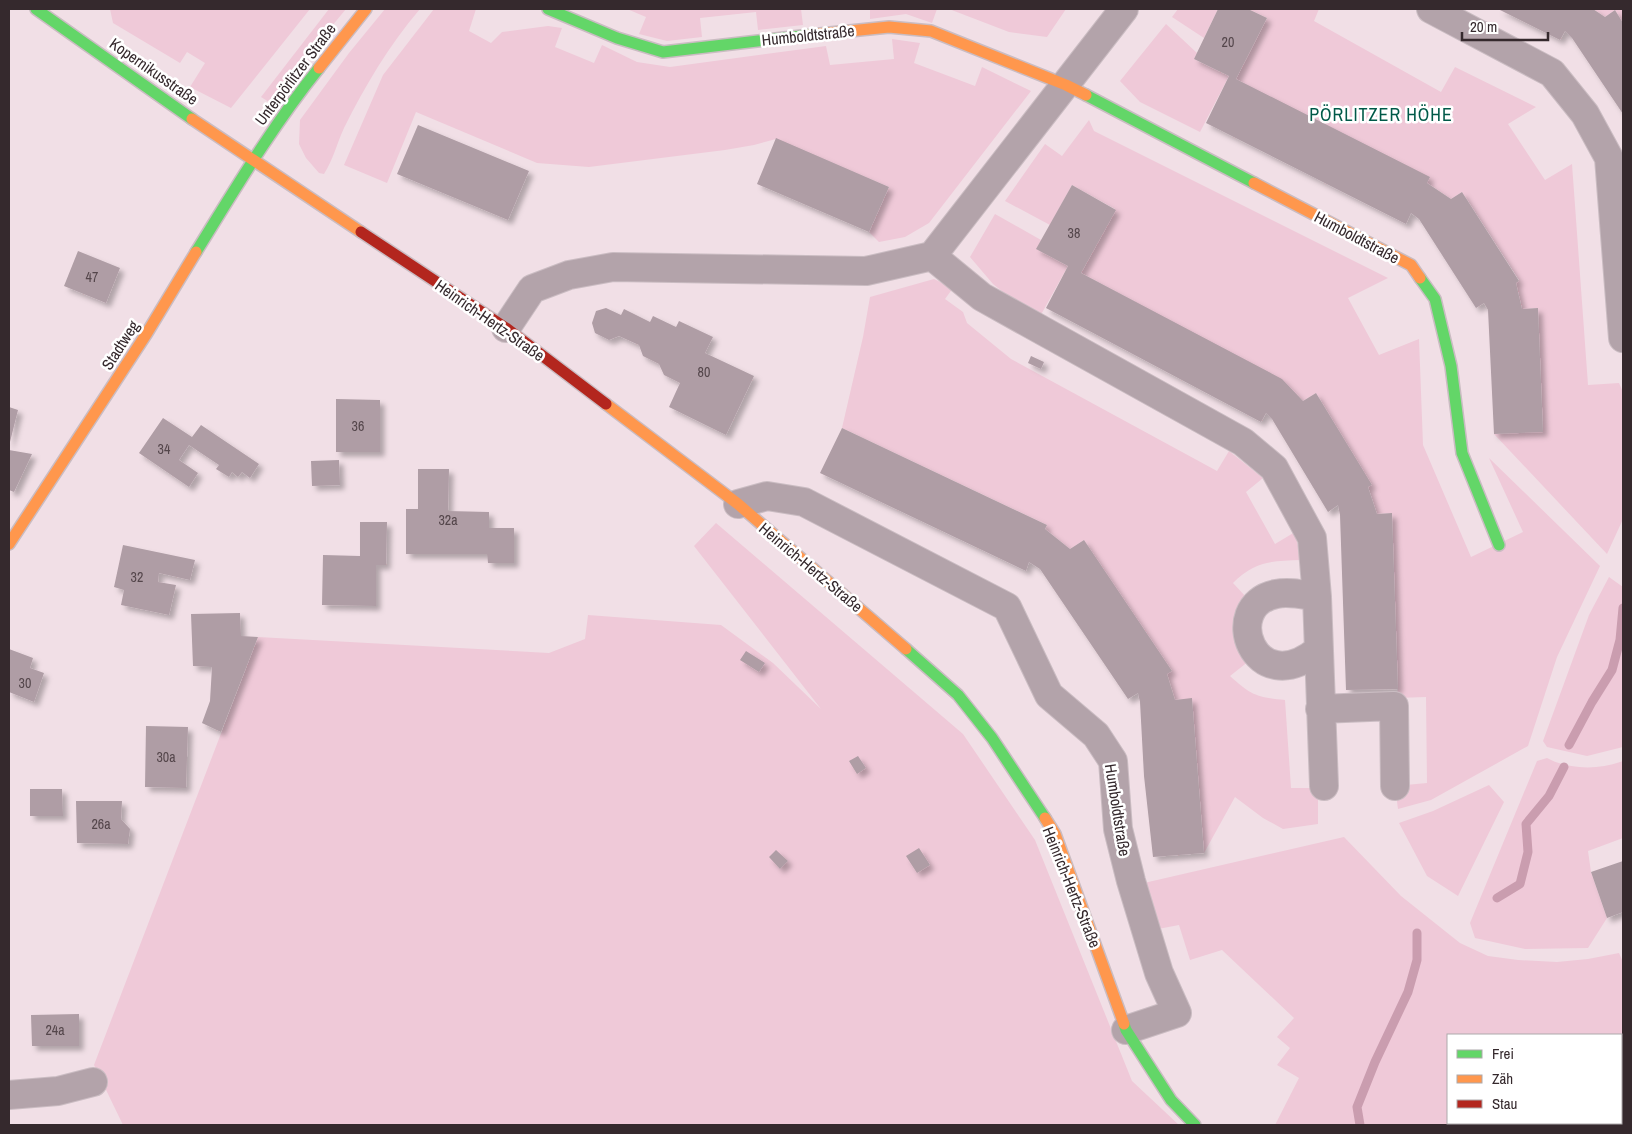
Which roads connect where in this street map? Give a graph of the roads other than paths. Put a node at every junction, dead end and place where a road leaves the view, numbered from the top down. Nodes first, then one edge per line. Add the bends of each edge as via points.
1 (36, 9) edge
2 (366, 9) edge
3 (548, 9) edge
4 (1124, 9) edge
5 (1431, 9) edge
6 (1066, 85) junction
7 (253, 160) junction
8 (932, 256) junction
9 (506, 328) junction
10 (1623, 338) edge
11 (738, 504) junction
12 (13, 527) edge
13 (1499, 545) dead end
14 (1317, 597) junction
15 (1318, 650) junction
16 (1320, 709) junction
17 (1324, 786) dead end
18 (1395, 786) dead end
19 (1126, 1030) junction
20 (93, 1082) dead end
21 (9, 1094) edge
22 (1195, 1125) edge

1 - 7 street, Kopernikusstraße
2 - 7 street, Unterpörlitzer Straße via 304,86
3 - 6 street, Humboldtstraße via 617,38 663,52 889,27 931,32
4 - 6 street
5 - 10 street via 1552,74 1585,114 1609,158
6 - 8 street
6 - 13 street, Humboldtstraße via 1411,265 1435,300 1451,366 1462,453
7 - 9 street, Heinrich-Hertz-Straße
7 - 12 street, Stadtweg via 147,333
8 - 9 street via 866,272 614,267 569,275 532,289
8 - 14 street via 982,297 1243,442 1274,468 1312,538
9 - 11 street, Heinrich-Hertz-Straße
11 - 19 street, Heinrich-Hertz-Straße via 926,665 958,696 992,738 1054,834
11 - 19 street, Humboldtstraße via 767,496 804,502 1008,607 1049,695 1096,735 1113,761 1118,829 1131,881 1158,974 1177,1012
14 - 15 street
14 - 15 street via 1285,592 1263,598 1254,607 1247,629 1255,652 1264,661 1276,665 1289,666 1301,662
15 - 16 street
16 - 17 street
16 - 18 street via 1394,706
19 - 22 street, Heinrich-Hertz-Straße via 1171,1100
20 - 21 street via 58,1091

